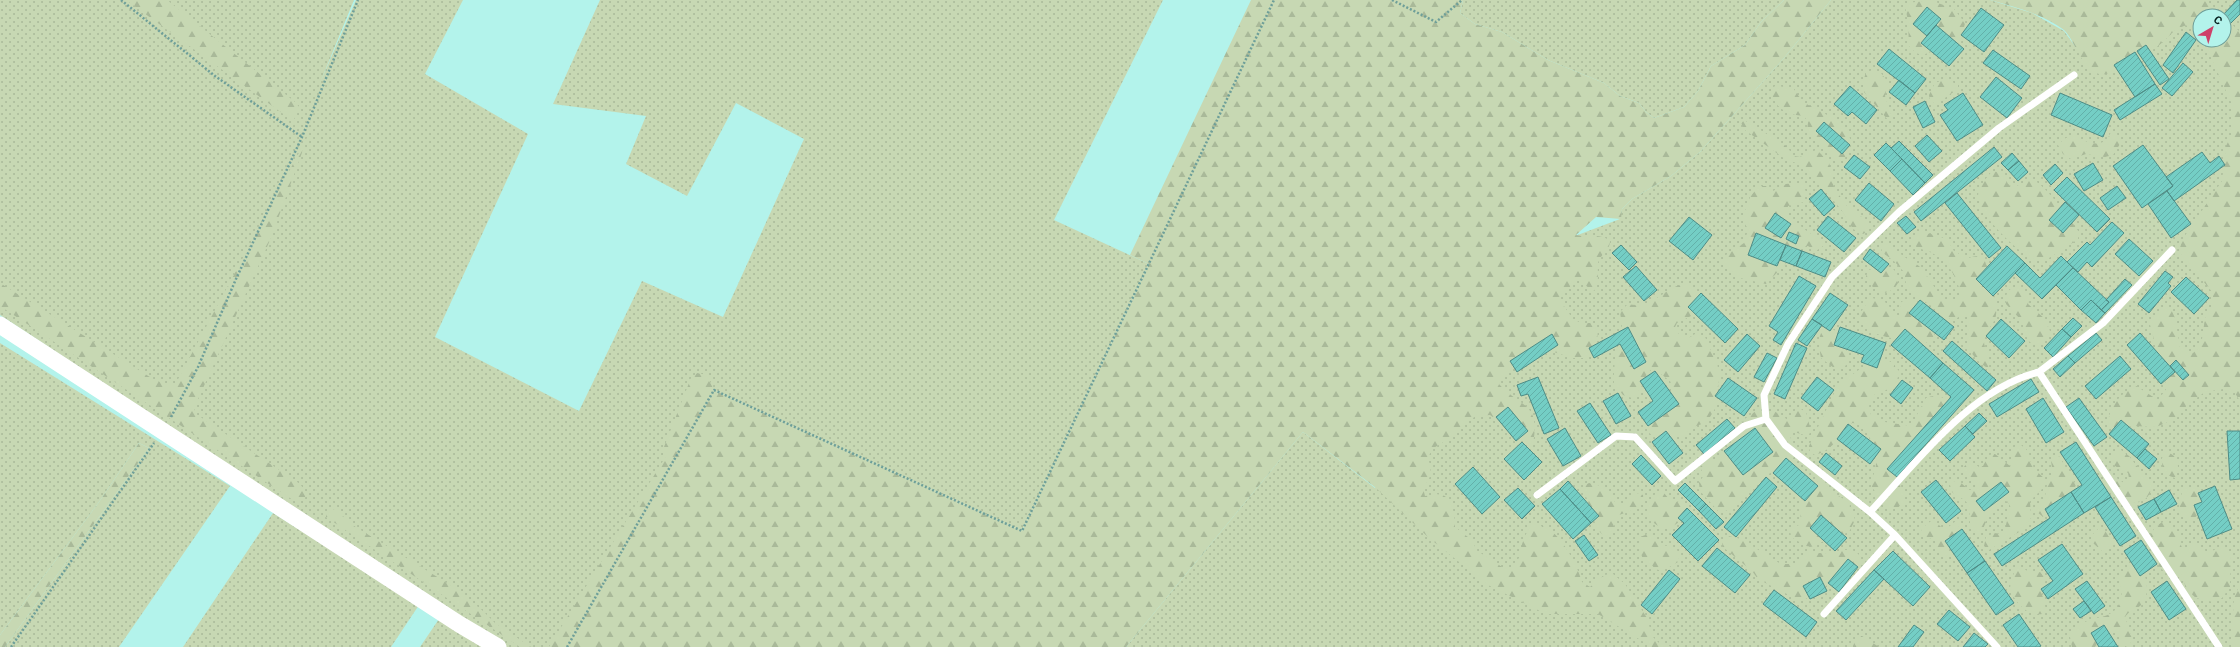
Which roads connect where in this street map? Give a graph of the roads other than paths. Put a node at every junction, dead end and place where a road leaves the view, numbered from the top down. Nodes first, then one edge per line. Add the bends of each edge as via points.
1 (2074, 75) dead end
2 (2172, 250) dead end
3 (0, 325) edge
4 (2039, 372) junction
5 (1766, 418) junction
6 (1537, 495) dead end
7 (1870, 512) junction
8 (1895, 535) junction
9 (1824, 614) dead end
10 (498, 647) edge
11 (1998, 647) edge
12 (2219, 647) edge

1 - 5 lane via 1999,128 1899,212 1832,277 1788,344 1764,395
2 - 4 lane via 2103,323
3 - 10 street
4 - 7 lane via 2019,377 1965,411
4 - 12 lane
5 - 6 lane via 1744,426 1675,481 1635,437 1616,436
5 - 7 lane via 1784,445
7 - 8 lane
8 - 9 lane
8 - 11 lane

